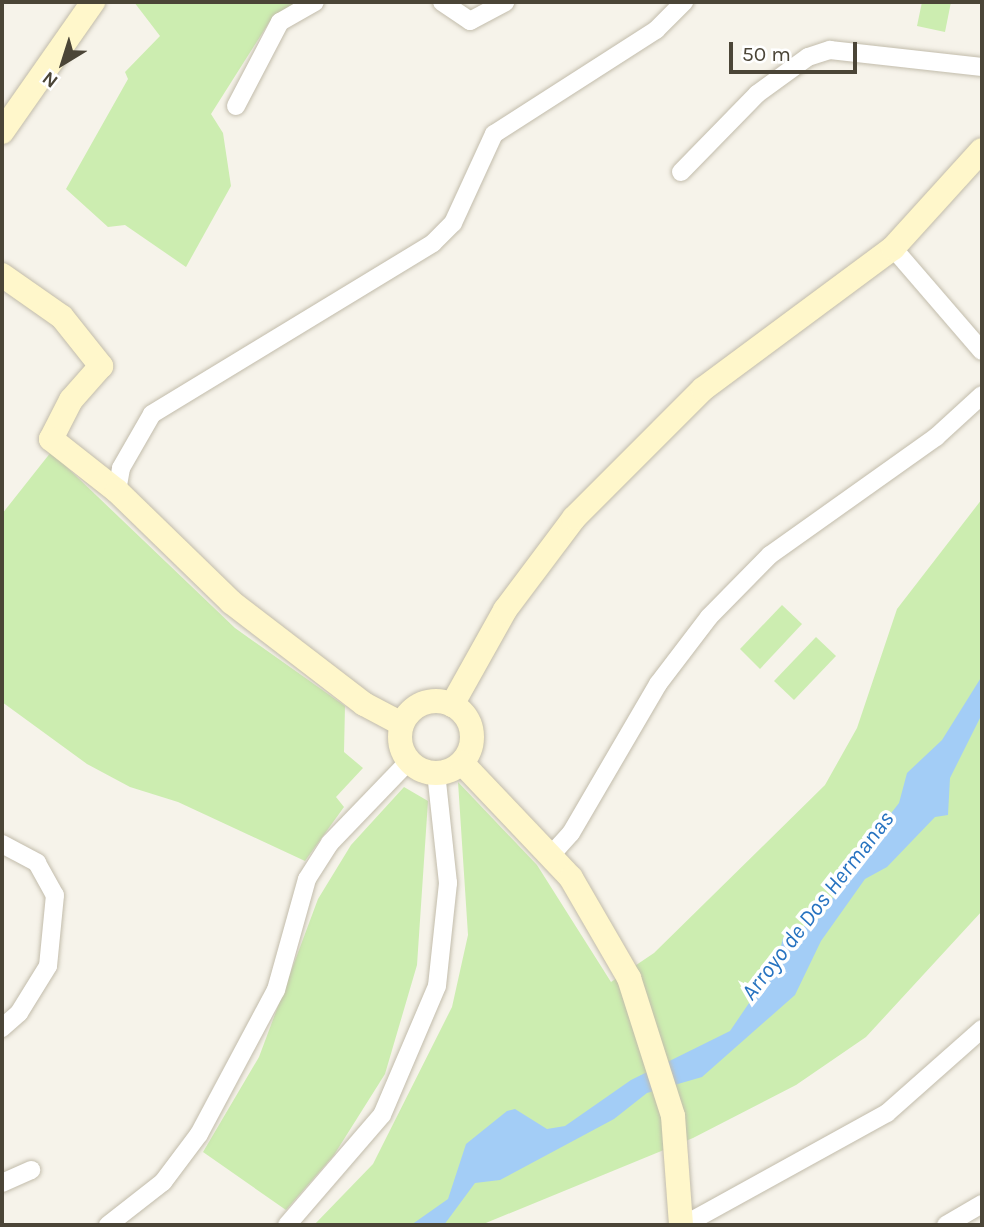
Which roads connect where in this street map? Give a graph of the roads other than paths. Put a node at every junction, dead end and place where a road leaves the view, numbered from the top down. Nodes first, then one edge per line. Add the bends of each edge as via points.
1 (93, 2) edge
2 (315, 2) edge
3 (442, 2) edge
4 (505, 2) edge
5 (684, 2) edge
6 (982, 67) edge
7 (236, 106) dead end
8 (2, 132) edge
9 (982, 150) edge
10 (681, 172) dead end
11 (893, 248) junction
12 (2, 275) edge
13 (982, 351) edge
14 (982, 395) edge
15 (117, 491) junction
16 (452, 705) junction
17 (402, 724) junction
18 (409, 761) junction
19 (463, 763) junction
20 (436, 773) junction
21 (2, 844) edge
22 (552, 854) junction
23 (2, 1028) edge
24 (982, 1029) edge
25 (31, 1170) dead end
26 (2, 1183) edge
27 (982, 1204) edge
28 (108, 1225) edge
29 (287, 1225) edge
30 (683, 1225) edge
31 (946, 1225) edge

1 - 8 street
2 - 7 street via 279,22
3 - 4 street via 470,21
5 - 15 street via 656,30 494,134 453,223 433,243 152,414 121,468
6 - 10 street via 830,50 808,57 757,94
9 - 11 street
11 - 13 street
11 - 16 street via 703,390 583,508 505,610
12 - 15 street via 62,317 101,366 71,400 51,439
14 - 22 street via 936,437 770,555 709,617 658,684 571,833
15 - 17 street via 231,602 364,704
16 - 17 street via 426,702
16 - 19 street via 471,726
17 - 18 street via 401,747
18 - 20 street
18 - 28 street via 330,844 307,879 276,990 199,1134 163,1182
19 - 20 street
19 - 22 street
20 - 29 street via 448,883 437,986 382,1115
21 - 23 street via 37,863 55,895 48,966 19,1013
22 - 30 street via 611,943 658,1053 673,1116
24 - 30 street via 887,1113
25 - 26 street
27 - 31 street

